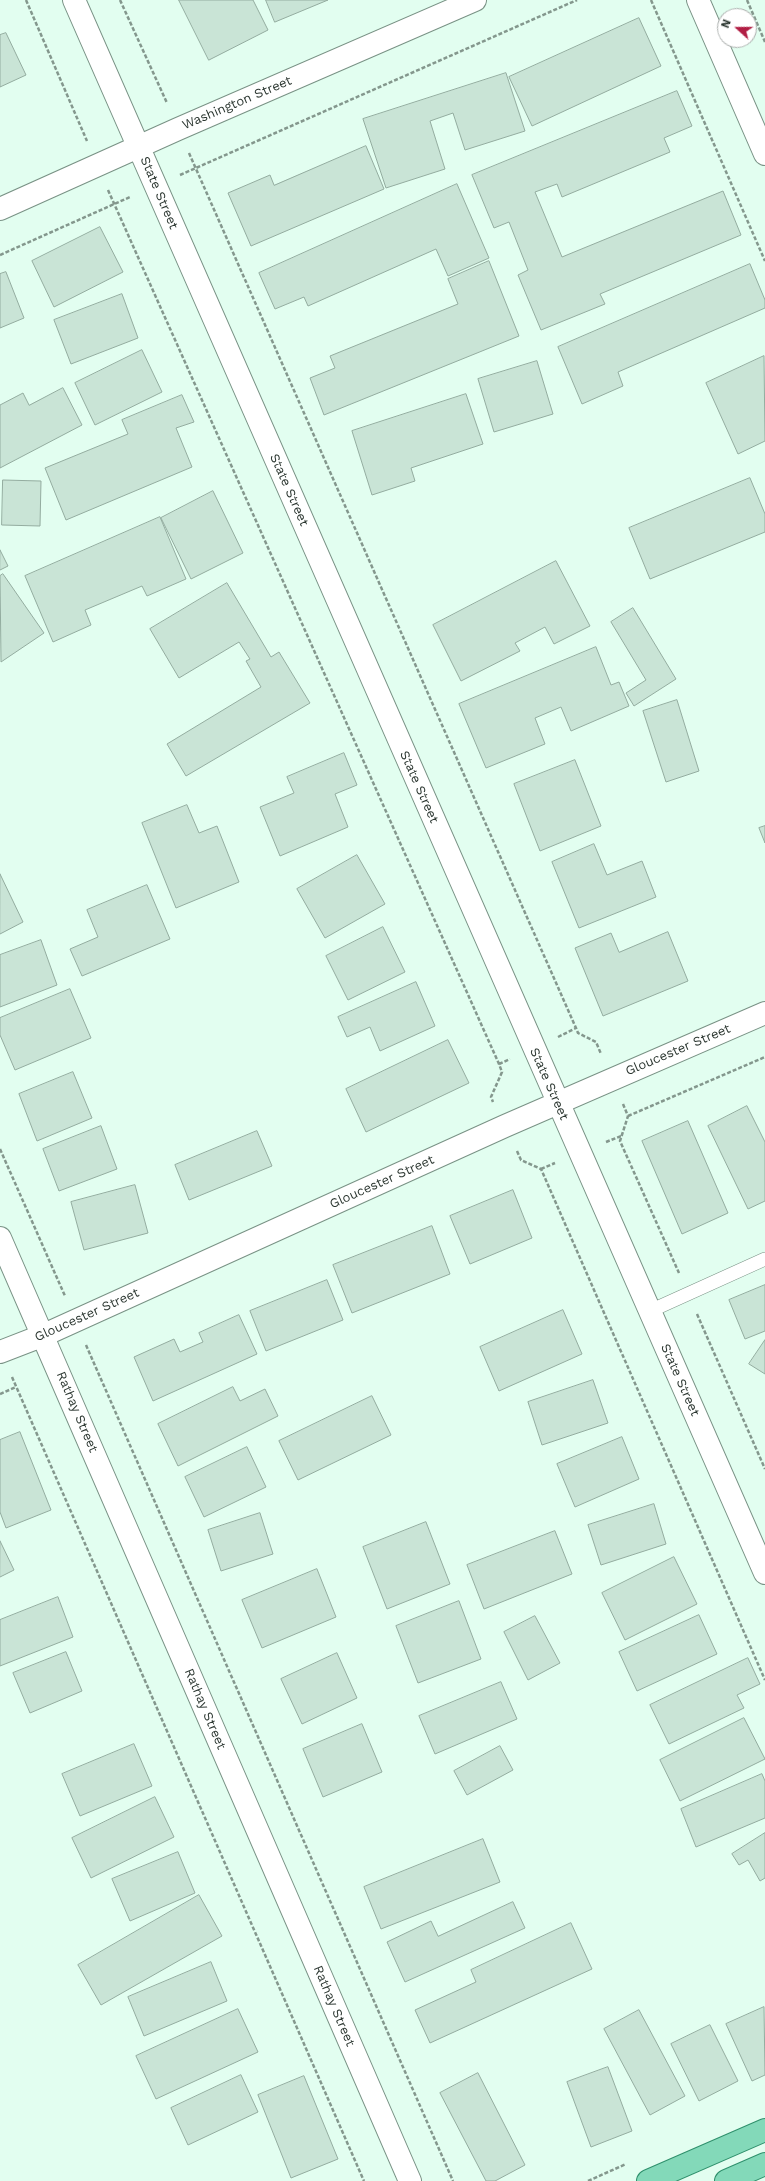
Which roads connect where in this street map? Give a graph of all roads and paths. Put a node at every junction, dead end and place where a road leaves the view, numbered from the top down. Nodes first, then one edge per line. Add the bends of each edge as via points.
1 (26, 0) edge
2 (74, 0) edge
3 (120, 0) edge
4 (475, 0) edge
5 (577, 0) edge
6 (651, 0) edge
7 (698, 0) edge
8 (747, 0) edge
9 (765, 42) edge
10 (178, 129) junction
11 (139, 147) junction
12 (765, 154) edge
13 (98, 165) junction
14 (196, 168) junction
15 (155, 186) junction
16 (114, 204) junction
17 (0, 209) edge
18 (0, 255) edge
19 (765, 261) edge
20 (765, 1013) edge
21 (576, 1028) junction
22 (559, 1036) dead end
23 (512, 1058) dead end
24 (765, 1058) edge
25 (499, 1064) junction
26 (612, 1079) junction
27 (557, 1103) junction
28 (628, 1116) junction
29 (505, 1126) junction
30 (0, 1148) edge
31 (0, 1238) edge
32 (765, 1259) edge
33 (687, 1292) junction
34 (650, 1310) junction
35 (75, 1320) junction
36 (44, 1335) junction
37 (0, 1352) edge
38 (16, 1387) junction
39 (0, 1394) edge
40 (765, 1469) edge
41 (765, 1573) edge
42 (765, 1680) edge
43 (765, 2130) edge
44 (765, 2164) edge
45 (364, 2181) edge
46 (410, 2181) edge
47 (453, 2181) edge
48 (648, 2181) edge
49 (726, 2181) edge

1 - 13 path
2 - 11 street, State Street
3 - 10 path
4 - 10 street, Washington Street
5 - 14 path
6 - 19 path
7 - 12 street
8 - 9 path
10 - 11 street, Washington Street
10 - 14 path
11 - 13 street, Washington Street
11 - 15 street, State Street
13 - 16 path
13 - 17 street, Washington Street
14 - 15 path
14 - 21 path
15 - 16 path
15 - 27 street, State Street
16 - 18 path
16 - 25 path
20 - 26 street, Gloucester Street
21 - 22 path
21 - 26 path via 578,1033 596,1042
23 - 25 path
24 - 28 path
25 - 29 path via 502,1072 491,1097
26 - 27 street, Gloucester Street
26 - 28 path
27 - 29 street, Gloucester Street
27 - 34 street, State Street
28 - 33 path via 620,1141
29 - 35 street, Gloucester Street
29 - 42 path via 521,1160 541,1169
30 - 35 path
31 - 36 street, Rathay Street
32 - 33 lane
33 - 34 lane
33 - 40 path
34 - 41 street, State Street
35 - 36 street, Gloucester Street
35 - 47 path
36 - 37 street, Gloucester Street
36 - 46 street, Rathay Street
37 - 38 path
38 - 39 path
38 - 45 path
43 - 48 main road
44 - 49 main road

